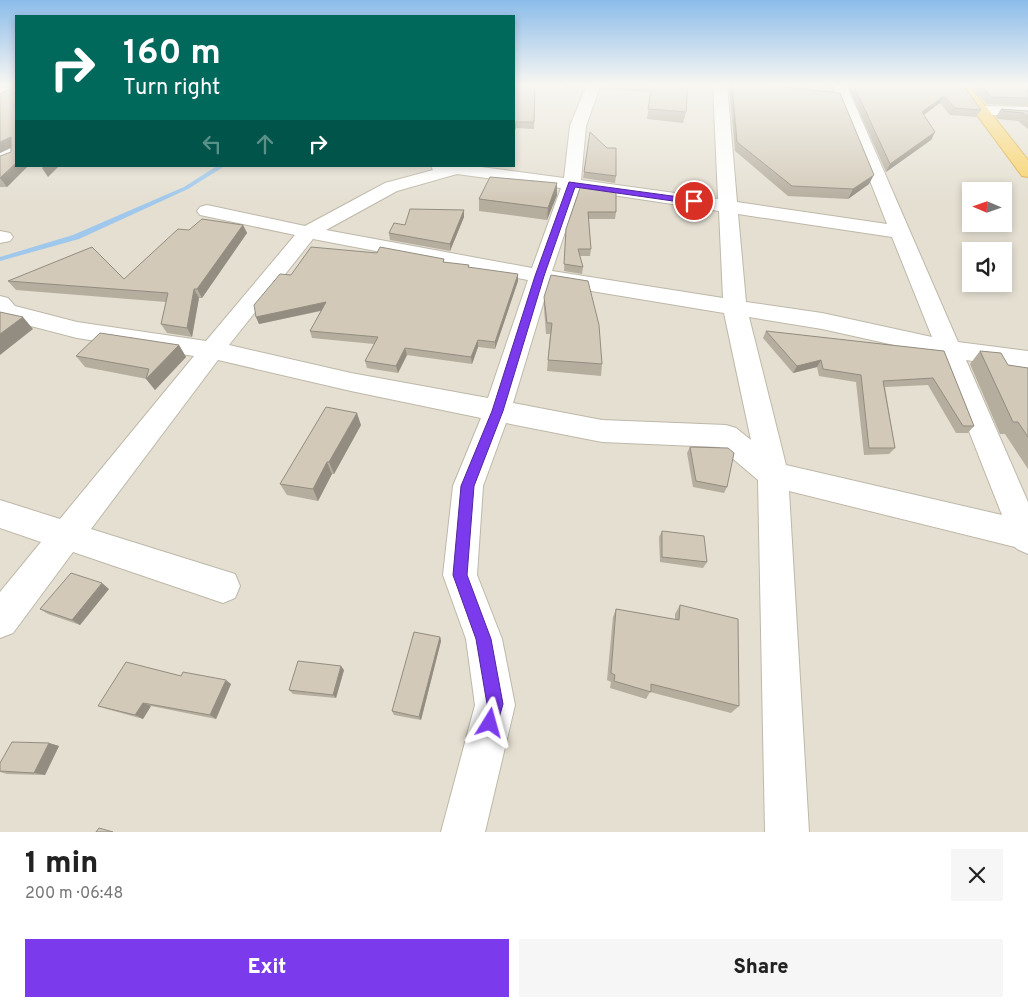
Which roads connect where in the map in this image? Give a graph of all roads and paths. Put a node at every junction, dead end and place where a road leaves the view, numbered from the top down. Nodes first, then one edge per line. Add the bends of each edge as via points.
1 (579, 123) edge
2 (723, 123) edge
3 (850, 123) edge
4 (991, 123) edge
5 (0, 151) edge
6 (15, 151) edge
7 (15, 152) edge
8 (0, 161) edge
9 (445, 167) edge
10 (1028, 172) edge
11 (572, 184) junction
12 (728, 206) junction
13 (207, 211) dead end
14 (308, 232) junction
15 (900, 232) junction
16 (540, 276) junction
17 (0, 303) edge
18 (735, 308) junction
19 (949, 349) junction
20 (212, 350) junction
21 (1028, 360) edge
22 (497, 411) junction
23 (773, 476) junction
24 (0, 514) edge
25 (67, 536) junction
26 (1027, 537) edge
27 (223, 586) dead end
28 (0, 620) edge
29 (462, 832) edge
30 (787, 832) edge

1 - 11 street
2 - 12 street
3 - 15 street
4 - 10 highway
5 - 6 street
7 - 8 street
9 - 11 street
9 - 14 street via 391,187
11 - 12 street
11 - 16 street
12 - 15 street
12 - 18 street
13 - 14 street
14 - 16 street
14 - 20 street
15 - 19 street
16 - 18 street
16 - 22 street
17 - 20 street via 7,312 77,330
18 - 19 street via 822,321
18 - 23 street
19 - 21 street
19 - 26 street
20 - 22 street
20 - 25 street
22 - 23 street via 602,431 726,436
22 - 29 street via 468,486 460,575 484,639 495,704
23 - 26 street
23 - 30 street
24 - 25 street
25 - 27 street
25 - 28 street

